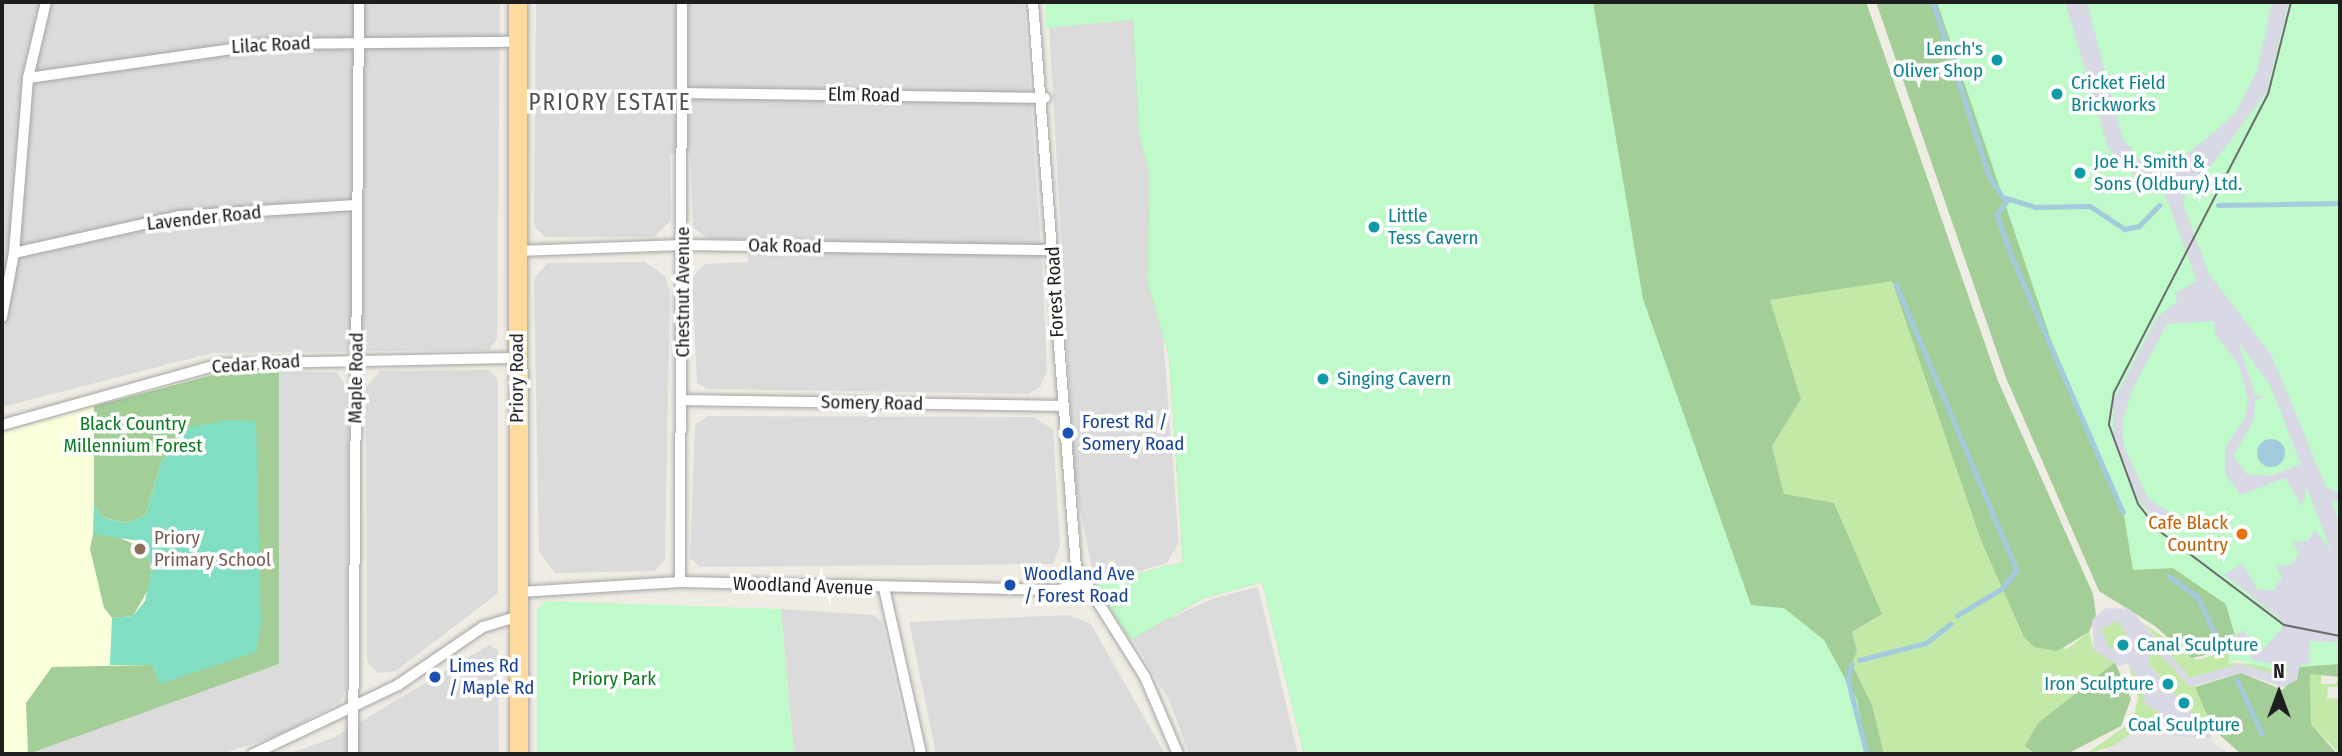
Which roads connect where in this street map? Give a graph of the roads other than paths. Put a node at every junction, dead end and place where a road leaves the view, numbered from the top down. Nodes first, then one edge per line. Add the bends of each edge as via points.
1 (46, 2) edge
2 (359, 2) edge
3 (518, 2) edge
4 (682, 2) edge
5 (1032, 2) edge
6 (358, 42) junction
7 (517, 42) junction
8 (28, 78) junction
9 (683, 93) junction
10 (1045, 97) junction
11 (355, 205) junction
12 (683, 245) junction
13 (1052, 250) junction
14 (517, 251) junction
15 (14, 253) junction
16 (2, 317) edge
17 (517, 358) junction
18 (356, 359) junction
19 (682, 400) junction
20 (1061, 406) junction
21 (2, 425) edge
22 (1084, 581) junction
23 (680, 582) junction
24 (884, 588) junction
25 (520, 592) junction
26 (520, 616) junction
27 (354, 708) junction
28 (253, 754) edge
29 (353, 754) edge
30 (519, 754) edge
31 (921, 754) edge
32 (1178, 754) edge

1 - 8 street
2 - 6 street, Maple Road
3 - 7 main road, Priory Road
4 - 9 street, Chestnut Avenue
5 - 10 street, Forest Road
6 - 7 street, Lilac Road
6 - 8 street, Lilac Road via 194,50
6 - 11 street, Maple Road
7 - 14 main road, Priory Road
8 - 15 street
9 - 10 street, Elm Road
9 - 12 street, Chestnut Avenue
10 - 13 street, Forest Road
11 - 15 street, Lavender Road via 180,216
11 - 18 street, Maple Road
12 - 13 street, Oak Road
12 - 14 street, Oak Road
12 - 19 street, Chestnut Avenue
13 - 20 street, Forest Road
14 - 17 main road, Priory Road
15 - 16 street
17 - 18 street, Cedar Road
17 - 25 main road, Priory Road
18 - 21 street, Cedar Road via 220,364
18 - 27 street, Maple Road
19 - 20 street, Somery Road
19 - 23 street, Chestnut Avenue
20 - 22 street, Forest Road via 1070,531
22 - 24 street, Woodland Avenue via 1059,590
22 - 32 street, Forest Road via 1144,677
23 - 24 street, Woodland Avenue
23 - 25 street, Woodland Avenue
24 - 31 street
25 - 26 main road, Priory Road
26 - 27 street via 483,627
26 - 30 main road, Priory Road
27 - 28 street
27 - 29 street, Maple Road

